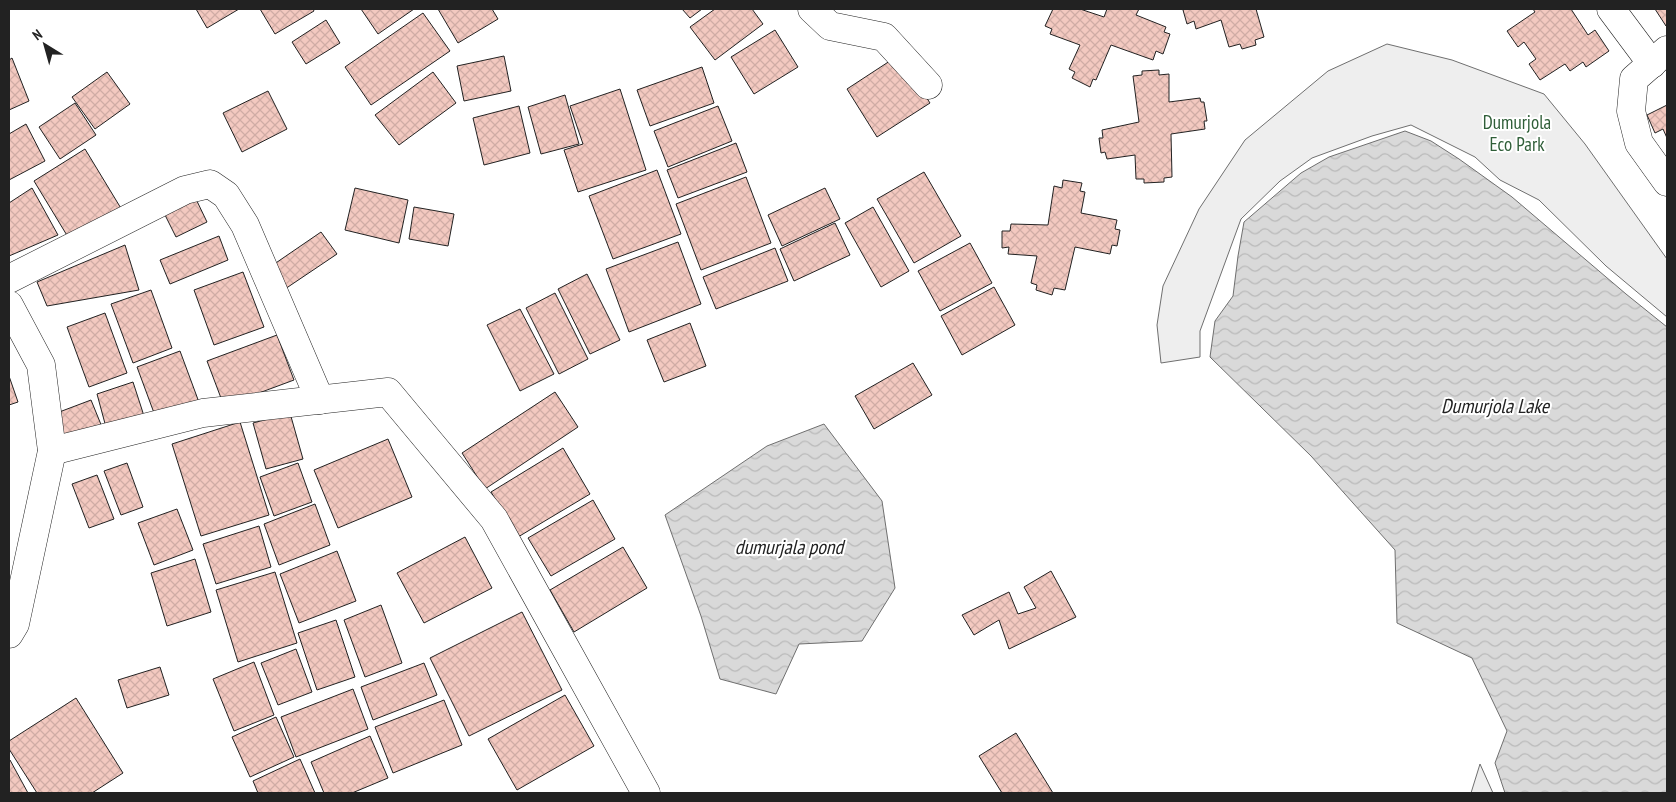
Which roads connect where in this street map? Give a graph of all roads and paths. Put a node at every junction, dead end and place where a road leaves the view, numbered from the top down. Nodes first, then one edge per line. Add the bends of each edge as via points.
1 (812, 9) edge
2 (1611, 9) edge
3 (1659, 57) edge
4 (928, 86) dead end
5 (1667, 182) edge
6 (9, 279) edge
7 (9, 305) edge
8 (320, 400) junction
9 (52, 451) junction
10 (9, 634) edge
11 (646, 793) edge

1 - 4 street via 830,26 884,37
2 - 3 street
3 - 5 street via 1634,79 1631,111 1640,143
6 - 8 street via 185,190 210,184 226,195 245,226
7 - 9 street via 41,364
8 - 9 street via 203,414
8 - 11 street via 388,392 395,399 494,519
9 - 10 street via 16,624

